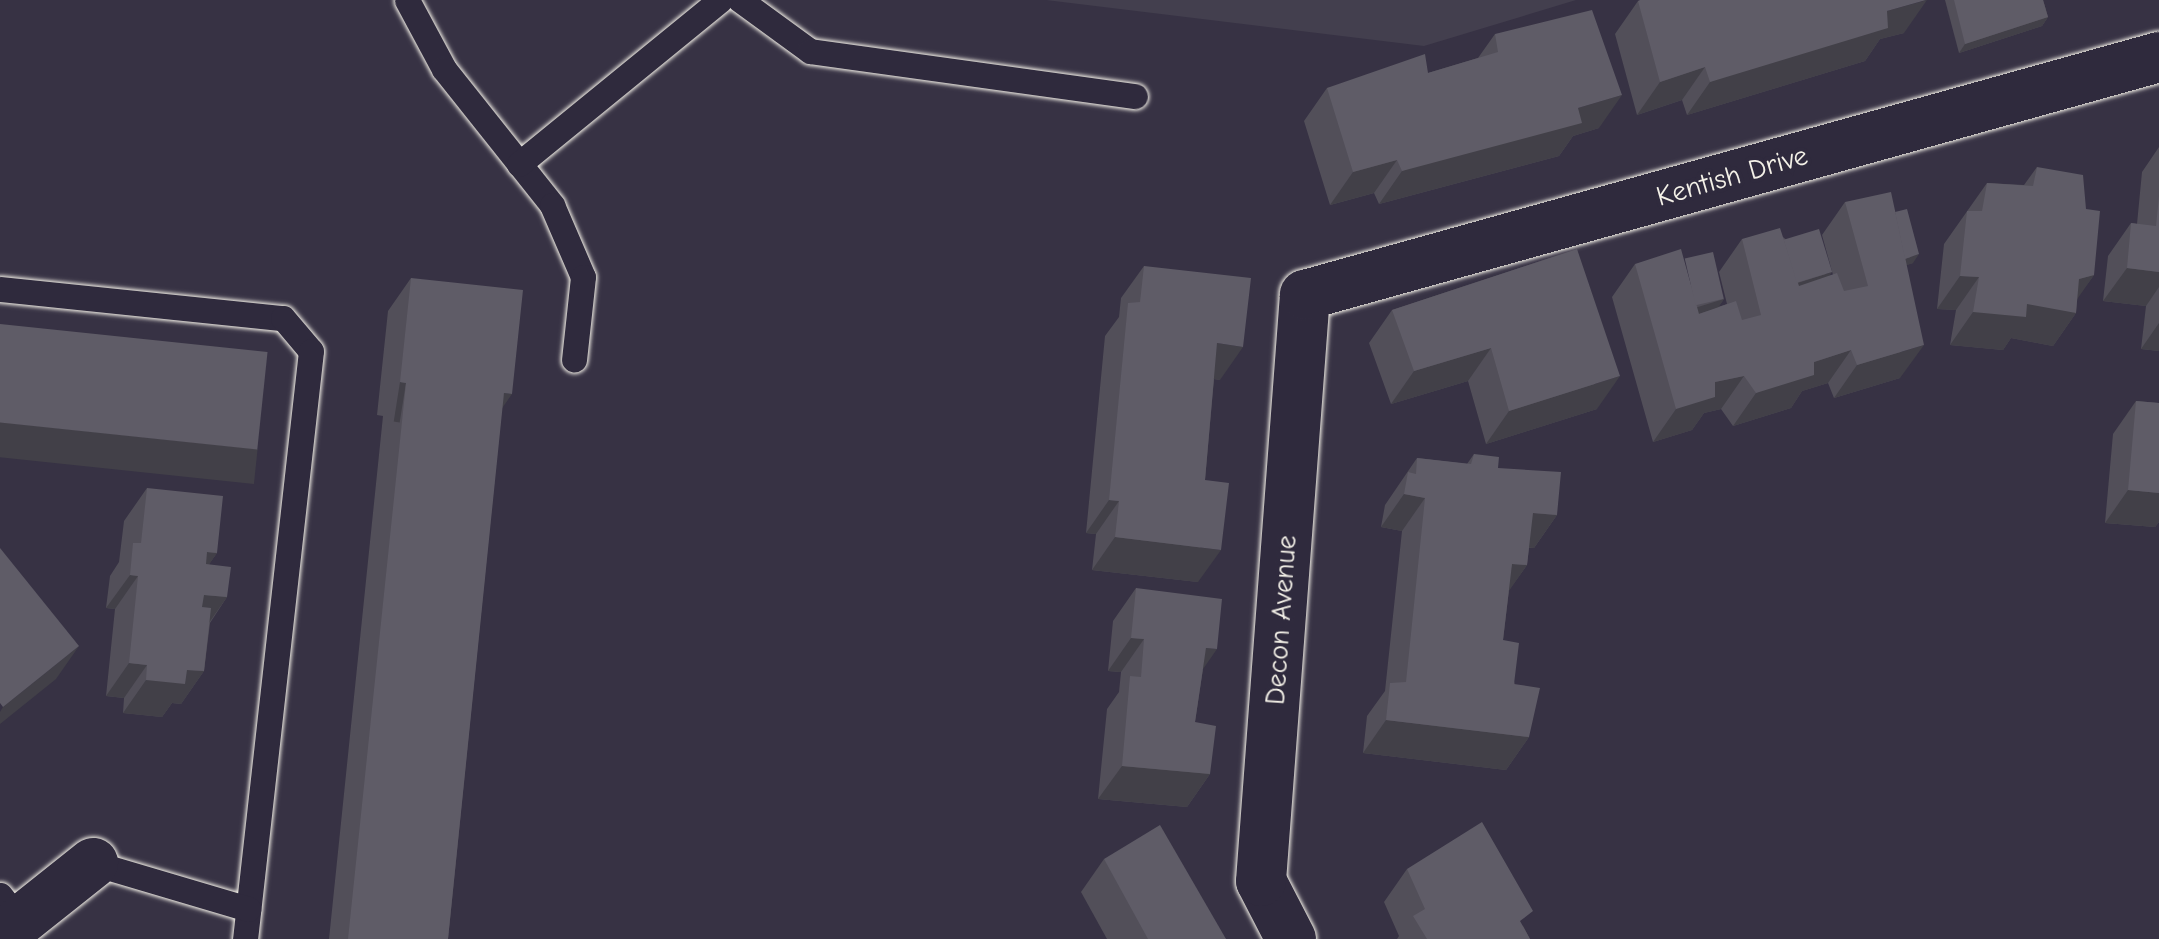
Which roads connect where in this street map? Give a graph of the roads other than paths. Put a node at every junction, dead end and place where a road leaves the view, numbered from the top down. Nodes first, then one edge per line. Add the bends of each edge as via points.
1 (407, 0) edge
2 (720, 0) edge
3 (740, 0) edge
4 (2159, 57) edge
5 (1136, 96) dead end
6 (519, 164) junction
7 (0, 289) edge
8 (1306, 295) joint
9 (574, 360) dead end
10 (93, 863) joint
11 (248, 909) junction
12 (7, 918) edge
13 (245, 939) edge
14 (1290, 939) edge

1 - 6 lane via 444,69
2 - 6 lane
3 - 5 lane via 810,51
4 - 8 street, Kentish Drive
6 - 9 lane via 552,205 583,277
7 - 11 lane via 283,318 311,351
8 - 14 street, Decon Avenue via 1261,881
10 - 11 lane
10 - 12 street
11 - 13 lane

